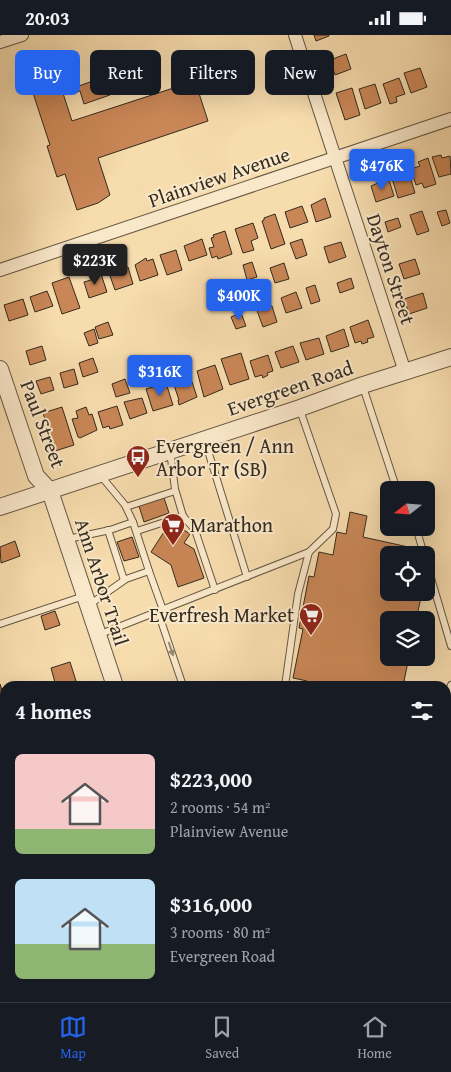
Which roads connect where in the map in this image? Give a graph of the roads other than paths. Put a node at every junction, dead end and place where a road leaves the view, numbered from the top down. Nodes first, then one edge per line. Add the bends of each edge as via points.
1 (22, 35) edge
2 (295, 35) edge
3 (0, 43) edge
4 (451, 119) edge
5 (335, 157) junction
6 (0, 270) edge
7 (451, 357) edge
8 (0, 369) edge
9 (405, 372) junction
10 (363, 385) junction
11 (300, 408) junction
12 (204, 440) junction
13 (170, 451) junction
14 (100, 474) junction
15 (394, 481) edge
16 (50, 491) junction
17 (175, 491) junction
18 (0, 507) edge
19 (126, 507) junction
20 (183, 516) junction
21 (133, 522) junction
22 (108, 530) junction
23 (137, 531) junction
24 (66, 539) junction
25 (309, 552) junction
26 (150, 571) junction
27 (247, 577) junction
28 (124, 580) junction
29 (215, 590) junction
30 (435, 592) edge
31 (86, 601) junction
32 (161, 611) junction
33 (0, 624) edge
34 (97, 635) junction
35 (451, 646) edge
36 (113, 681) edge
37 (182, 681) edge
38 (286, 681) edge

1 - 3 street
2 - 5 street, Dayton Street
4 - 5 street, Plainview Avenue
5 - 6 street, Plainview Avenue
5 - 9 street, Dayton Street
7 - 9 street, Evergreen Road
8 - 16 street, Paul Street via 36,475
9 - 10 street, Evergreen Road
10 - 11 street, Evergreen Road
10 - 15 lane
11 - 12 street, Evergreen Road
11 - 25 lane via 336,514 333,529
12 - 13 street, Evergreen Road
12 - 27 lane
13 - 14 street, Evergreen Road
13 - 17 lane
14 - 16 street, Evergreen Road
14 - 19 lane
16 - 18 street, Evergreen Road
16 - 24 street, Ann Arbor Trail
17 - 19 lane
17 - 20 lane
19 - 21 lane
20 - 23 lane
20 - 29 lane via 196,530
21 - 22 lane
21 - 23 lane
22 - 24 lane
22 - 28 lane
23 - 26 lane
24 - 31 street, Ann Arbor Trail
25 - 27 lane
25 - 38 lane via 298,593
26 - 28 lane
26 - 32 lane
27 - 29 lane
28 - 31 lane
29 - 32 lane
30 - 35 lane
31 - 33 lane
31 - 34 street, Ann Arbor Trail
32 - 34 lane
32 -> 37 lane
34 - 36 street, Ann Arbor Trail

